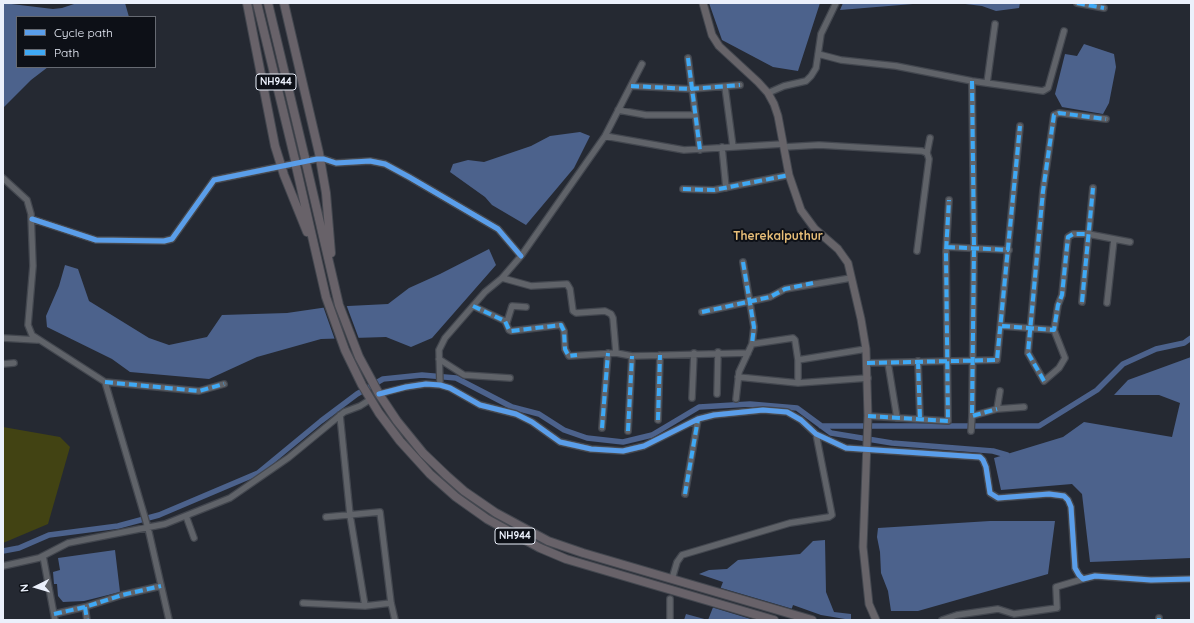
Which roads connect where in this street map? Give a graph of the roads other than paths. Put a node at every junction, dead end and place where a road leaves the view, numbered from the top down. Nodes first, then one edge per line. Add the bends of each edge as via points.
1 (247, 3) edge
2 (258, 3) edge
3 (268, 3) edge
4 (284, 3) edge
5 (703, 3) edge
6 (836, 3) edge
7 (1076, 3) edge
8 (1104, 8) dead end
9 (995, 24) dead end
10 (1064, 31) dead end
11 (818, 54) junction
12 (688, 58) dead end
13 (642, 64) dead end
14 (972, 82) junction
15 (987, 83) junction
16 (740, 85) dead end
17 (631, 86) junction
18 (725, 87) junction
19 (691, 89) junction
20 (768, 93) junction
21 (618, 110) junction
22 (695, 115) junction
23 (1106, 119) dead end
24 (1020, 126) dead end
25 (605, 136) junction
26 (930, 138) dead end
27 (784, 145) junction
28 (722, 147) junction
29 (733, 147) junction
30 (700, 150) junction
31 (927, 153) junction
32 (320, 158) junction
33 (281, 166) junction
34 (789, 175) junction
35 (3, 178) edge
36 (726, 188) junction
37 (1093, 188) dead end
38 (682, 190) dead end
39 (949, 200) dead end
40 (32, 219) junction
41 (1088, 234) junction
42 (1114, 239) junction
43 (1130, 242) dead end
44 (946, 247) junction
45 (974, 248) junction
46 (1009, 250) junction
47 (917, 251) dead end
48 (521, 256) junction
49 (742, 262) dead end
50 (320, 267) junction
51 (331, 272) junction
52 (502, 278) junction
53 (851, 278) junction
54 (750, 302) junction
55 (1082, 302) dead end
56 (1107, 303) dead end
57 (473, 306) junction
58 (526, 307) dead end
59 (702, 312) dead end
60 (507, 322) junction
61 (1002, 326) junction
62 (1030, 329) junction
63 (1054, 330) junction
64 (3, 338) edge
65 (36, 340) junction
66 (752, 344) junction
67 (866, 349) junction
68 (718, 352) junction
69 (748, 352) junction
70 (608, 353) junction
71 (616, 353) junction
72 (694, 353) junction
73 (660, 355) junction
74 (632, 356) junction
75 (439, 359) junction
76 (798, 360) junction
77 (946, 360) junction
78 (973, 360) junction
79 (918, 361) junction
80 (888, 362) junction
81 (14, 363) dead end
82 (867, 363) junction
83 (3, 364) edge
84 (738, 377) junction
85 (510, 378) dead end
86 (868, 378) junction
87 (105, 382) junction
88 (439, 382) junction
89 (798, 383) junction
90 (224, 384) dead end
91 (1000, 391) dead end
92 (378, 392) junction
93 (717, 394) dead end
94 (369, 397) junction
95 (692, 398) dead end
96 (736, 399) dead end
97 (1024, 407) dead end
98 (997, 409) junction
99 (340, 415) junction
100 (972, 416) junction
101 (897, 418) junction
102 (698, 419) junction
103 (867, 419) junction
104 (920, 419) junction
105 (658, 420) dead end
106 (602, 428) dead end
107 (628, 431) dead end
108 (971, 431) dead end
109 (816, 434) junction
110 (867, 448) junction
111 (685, 494) dead end
112 (350, 515) junction
113 (186, 516) junction
114 (326, 517) dead end
115 (147, 526) junction
116 (194, 538) dead end
117 (43, 556) junction
118 (3, 566) edge
119 (672, 579) junction
120 (1083, 579) junction
121 (1191, 579) edge
122 (161, 586) junction
123 (670, 599) dead end
124 (303, 603) dead end
125 (391, 603) junction
126 (365, 606) junction
127 (85, 607) junction
128 (55, 617) edge
129 (87, 620) edge
130 (169, 620) edge
131 (395, 620) edge
132 (670, 620) edge
133 (774, 620) edge
134 (812, 620) edge
135 (876, 620) edge
136 (942, 620) edge

1 - 33 highway
2 - 50 highway, NH944 / NH944
3 - 51 highway, NH944 / NH944
4 - 32 highway
5 - 20 main road via 712,35 718,46
6 - 11 street via 821,34
7 - 8 street
9 - 15 street
10 - 15 street via 1046,90
11 - 14 street via 841,60 896,66
11 - 20 street via 816,68 806,81
12 - 19 street
13 - 17 street
14 - 15 street
14 - 45 street
16 - 18 street
17 - 19 street
17 - 21 street
18 - 19 street
18 - 29 street
19 - 22 street
20 - 27 main road via 778,116
21 - 22 street via 646,115
21 - 25 street
22 - 30 street
23 - 62 street via 1060,113 1054,116 1043,191
24 - 46 street
25 - 30 street via 684,150
25 - 48 street
26 - 31 street
27 - 29 street
27 - 31 street
27 - 34 main road
28 - 29 street
28 - 30 street
28 - 36 street
31 - 47 street via 929,159
32 - 33 street
32 - 48 street via 336,163 370,161 385,164 498,229
32 - 51 highway via 330,236
33 - 40 street via 214,180 172,239 96,240
33 - 50 highway
34 - 36 street
34 - 53 main road via 801,210 815,229 838,249 848,263
35 - 40 street via 27,200
36 - 38 street
37 - 41 street
39 - 44 street
40 - 65 street via 33,266 28,325
41 - 42 street
41 - 55 street
41 - 63 street via 1073,234 1068,237 1062,295
42 - 43 street
42 - 56 street
44 - 45 street
44 - 77 street
45 - 46 street
45 - 78 street
46 - 61 street
48 - 52 street
49 - 54 street
50 - 94 highway, NH944 / NH944 via 342,344
51 - 92 highway, NH944 / NH944 via 352,341
52 - 57 street
52 - 71 street via 531,286 567,284 573,311 605,311 611,314
53 - 54 street via 785,289 770,297
53 - 67 main road
54 - 59 street
54 - 66 street via 754,327
57 - 60 street
57 - 75 street via 445,338 439,350
58 - 60 street via 512,306
60 - 70 street via 511,331 561,325 565,349 569,356
61 - 62 street
61 - 78 street via 998,360
62 - 63 street
62 - 63 street via 1028,353 1044,381 1060,368 1065,358
64 - 65 street
65 - 87 street
66 - 69 street
66 - 76 street via 793,338
67 - 76 street
67 - 82 main road
68 - 69 street
68 - 72 street
68 - 93 street
69 - 84 street
70 - 71 street
70 - 106 street
71 - 74 street
72 - 73 street
72 - 95 street
73 - 74 street
73 - 105 street
74 - 107 street
75 - 85 street via 464,375
75 - 88 street
76 - 89 street
77 - 78 street
77 - 79 street
77 - 104 street via 948,421
78 - 100 street
79 - 80 street
79 - 104 street
80 - 82 street
80 - 101 street
81 - 83 street
82 - 86 main road
84 - 89 street
84 - 96 street
86 - 89 street
86 - 103 main road
87 - 90 street via 199,390
87 - 115 street
88 - 92 street
88 - 102 street via 480,405 516,414 560,442 591,449 633,450
91 - 98 street
92 - 119 highway, NH944 / NH944 via 406,433 435,465 464,491 496,513 556,544
94 - 99 street
94 - 133 highway, NH944 / NH944 via 400,441 430,474 470,508 513,535 566,559
97 - 98 street
98 - 100 street
99 - 112 street
99 - 113 street via 288,458 230,498
100 - 108 street
101 - 103 street
101 - 104 street
102 - 109 street via 763,410 787,412 801,420
102 - 111 street
103 - 110 main road
109 - 110 street via 846,448
109 - 119 street via 832,515 790,523 682,554
110 - 120 street via 980,457 986,467 990,492 994,497 1049,494 1064,496 1070,507 1075,568
110 - 135 main road via 863,548 869,604
112 - 114 street
112 - 125 street via 380,512 382,515
112 - 126 street
113 - 115 street via 165,524
113 - 116 street
115 - 117 street via 68,544
115 - 122 street
117 - 118 street
117 - 128 street
119 - 134 highway, NH944 / NH944
120 - 121 street via 1095,576 1151,580
120 - 136 street via 1056,587 1057,608 1014,614 998,609 957,615
122 - 127 street
122 - 130 street
123 - 132 street
124 - 126 street
125 - 126 street
125 - 131 street
127 - 128 street
127 - 129 street

